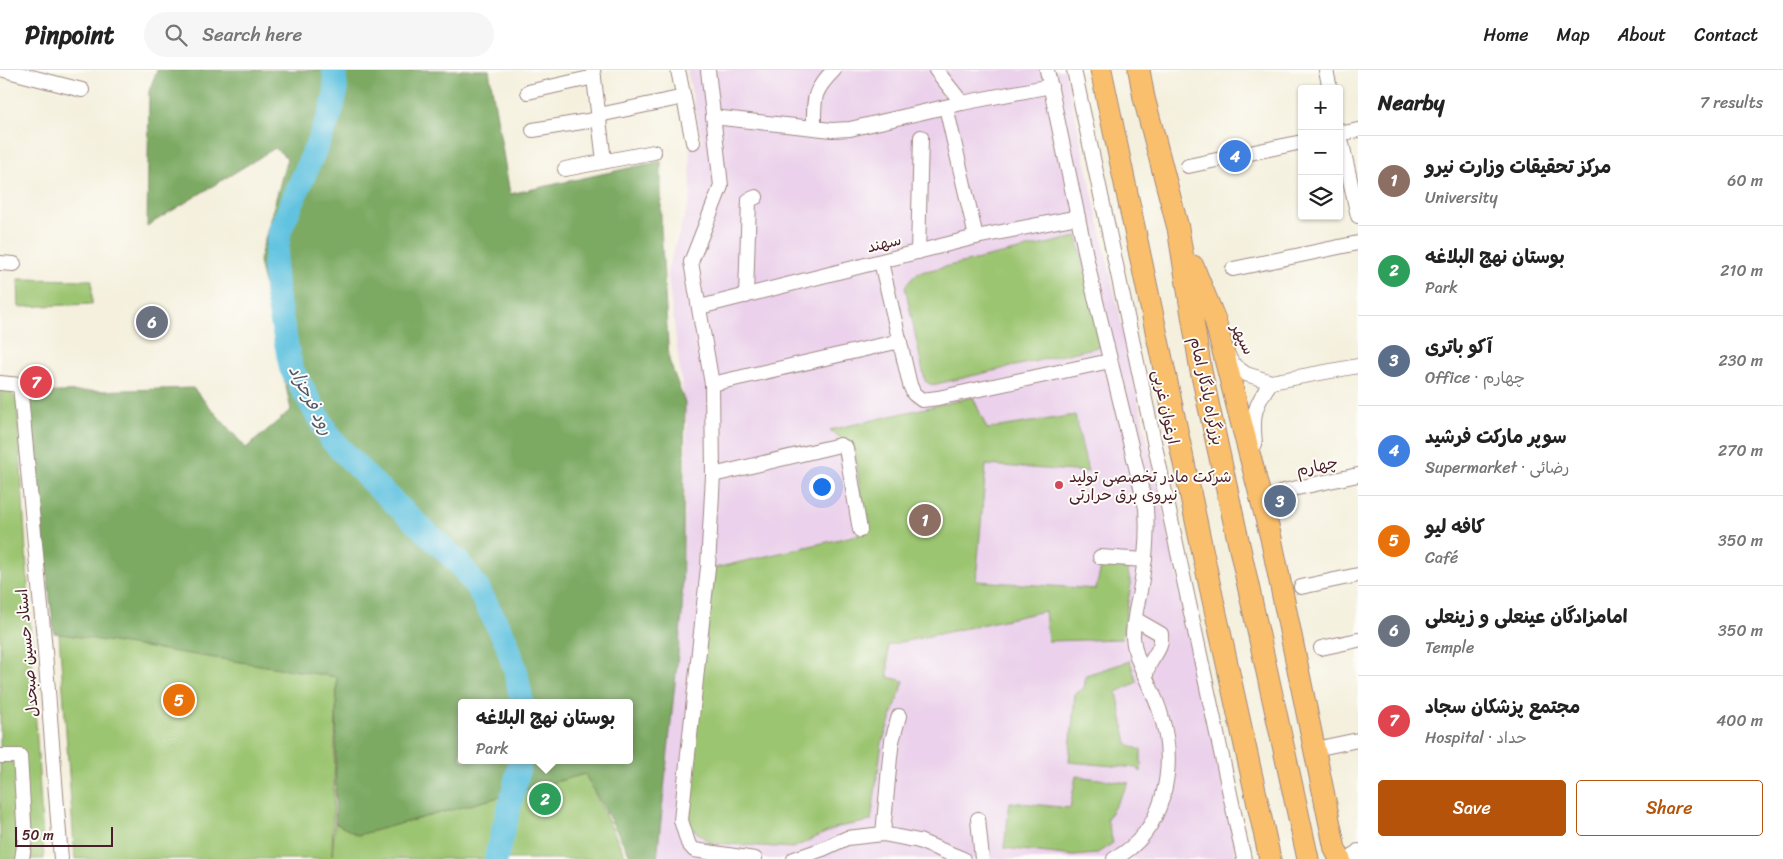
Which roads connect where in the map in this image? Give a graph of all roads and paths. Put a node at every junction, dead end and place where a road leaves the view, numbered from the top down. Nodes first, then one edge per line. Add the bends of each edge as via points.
1 (4, 70) edge
2 (678, 70) edge
3 (708, 70) edge
4 (834, 70) edge
5 (936, 70) edge
6 (1047, 70) edge
7 (1074, 70) edge
8 (1101, 70) edge
9 (1139, 70) edge
10 (1326, 70) edge
11 (593, 73) edge
12 (1329, 85) edge
13 (1051, 86) junction
14 (82, 90) dead end
15 (528, 92) dead end
16 (684, 97) junction
17 (962, 103) junction
18 (946, 107) junction
19 (713, 116) junction
20 (599, 117) junction
21 (814, 128) junction
22 (533, 130) dead end
23 (1358, 130) edge
24 (1343, 132) edge
25 (921, 137) dead end
26 (693, 142) dead end
27 (1298, 143) edge
28 (1343, 147) edge
29 (654, 152) dead end
30 (604, 161) junction
31 (1188, 166) dead end
32 (565, 169) dead end
33 (756, 197) dead end
34 (1358, 216) edge
35 (1078, 217) junction
36 (1178, 228) junction
37 (976, 238) junction
38 (1358, 243) edge
39 (918, 252) junction
40 (0, 262) edge
41 (881, 262) junction
42 (14, 264) dead end
43 (1233, 269) dead end
44 (746, 296) junction
45 (700, 307) junction
46 (1215, 320) junction
47 (900, 342) junction
48 (1110, 360) junction
49 (1358, 366) edge
50 (1271, 382) junction
51 (0, 383) edge
52 (712, 384) junction
53 (713, 474) junction
54 (1358, 475) edge
55 (1283, 491) dead end
56 (1260, 494) junction
57 (860, 530) dead end
58 (1100, 557) dead end
59 (1145, 560) junction
60 (1358, 574) edge
61 (1301, 587) dead end
62 (1135, 619) junction
63 (1358, 640) edge
64 (1321, 648) dead end
65 (1146, 675) junction
66 (899, 716) dead end
67 (1358, 740) edge
68 (1315, 749) junction
69 (0, 756) edge
70 (978, 819) dead end
71 (883, 834) junction
72 (1240, 840) junction
73 (1358, 851) edge
74 (799, 858) edge
75 (22, 859) edge
76 (62, 859) edge
77 (755, 859) edge
78 (963, 859) edge
79 (982, 859) edge
80 (1114, 859) edge
81 (1238, 859) edge
82 (1244, 859) edge
83 (1270, 859) edge
84 (1308, 859) edge
85 (1340, 859) edge
86 (1351, 859) edge

1 - 14 street
2 - 16 street
3 - 19 street
4 - 21 street via 820,84 815,96
5 - 17 street
6 - 13 street
7 - 72 street, ارغوان غربی
8 - 83 highway
9 - 36 highway, بزرگراه یادگار امام
10 - 12 street
11 - 15 street
11 - 20 street
13 - 17 street
13 - 35 street
16 - 20 street
16 - 26 street
17 - 18 street
18 - 21 street via 850,129
18 - 37 street
19 - 21 street
19 - 45 street via 721,186 691,262
20 - 22 street
20 - 30 street
23 - 24 street
25 - 39 street
27 - 31 street
28 - 34 street
29 - 30 street
30 - 32 street
33 - 44 street via 749,200
35 - 37 street, سهند
35 - 48 street
36 - 46 highway
36 - 84 highway, بزرگراه یادگار امام via 1201,371
37 - 39 street, سهند
38 - 43 street
39 - 41 street, سهند
40 - 42 street
41 - 44 street, سهند
41 - 47 street
44 - 45 street, سهند
45 - 52 street
46 - 50 street, سپهر via 1232,362 1239,370
46 - 56 highway
47 - 48 street via 910,385 922,400
47 - 52 street
48 - 59 street via 1146,508 1148,538
49 - 50 street, سپهر
50 - 56 street via 1254,410
51 - 76 street, استاد حسین صبحدل via 20,385
52 - 53 street
53 - 57 street via 840,445 846,448
53 - 77 street via 708,567 681,820 694,850
54 - 55 street, چهارم
56 - 68 highway
58 - 59 street
59 - 62 street
60 - 61 street
62 - 65 street via 1134,647
62 - 65 street via 1161,634 1160,649 1150,662
63 - 64 street
65 - 80 street via 1165,730 1168,767 1165,785 1162,802 1150,826 1141,839
66 - 71 street via 892,741
67 - 68 street
68 - 85 highway via 1335,849
69 - 75 street via 20,756 25,840
70 - 79 street
71 - 74 street via 846,838
71 - 78 street via 919,841
72 - 81 street, ارغوان غربی
72 - 82 street, ارغوان غربی
73 - 86 street

